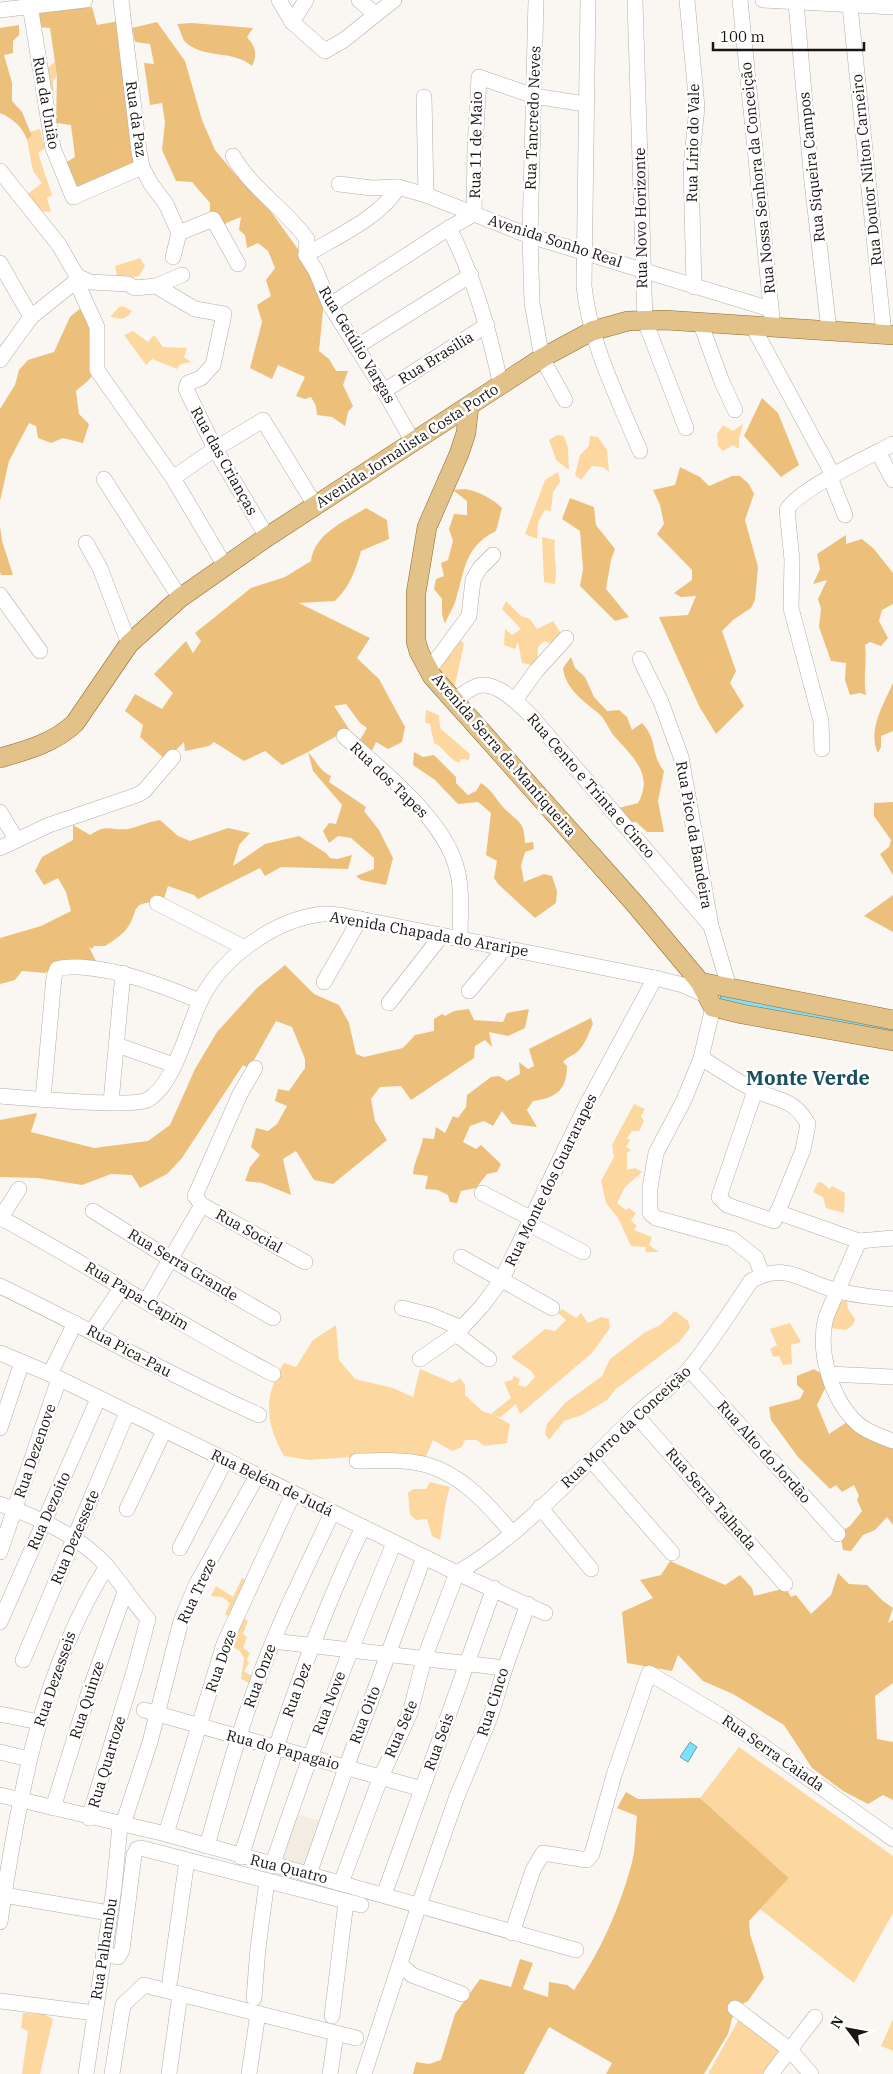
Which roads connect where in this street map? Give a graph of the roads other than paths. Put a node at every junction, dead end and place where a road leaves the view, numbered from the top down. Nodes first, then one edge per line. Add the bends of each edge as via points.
1 (85, 0) edge
2 (121, 0) edge
3 (279, 0) edge
4 (306, 0) edge
5 (359, 0) edge
6 (394, 0) edge
7 (536, 0) edge
8 (588, 0) edge
9 (635, 0) edge
10 (687, 0) edge
11 (740, 0) edge
12 (763, 0) edge
13 (796, 3) junction
14 (30, 5) junction
15 (850, 6) junction
16 (893, 7) edge
17 (0, 10) edge
18 (375, 14) junction
19 (292, 22) junction
20 (534, 96) junction
21 (424, 97) dead end
22 (585, 104) junction
23 (233, 156) dead end
24 (142, 168) junction
25 (0, 170) edge
26 (339, 184) dead end
27 (398, 187) junction
28 (426, 195) junction
29 (474, 214) junction
30 (449, 228) junction
31 (180, 233) junction
32 (530, 236) junction
33 (585, 251) junction
34 (306, 255) junction
35 (173, 257) dead end
36 (0, 263) edge
37 (238, 264) dead end
38 (643, 270) junction
39 (182, 274) dead end
40 (471, 275) junction
41 (76, 279) junction
42 (156, 286) junction
43 (694, 287) junction
44 (330, 305) junction
45 (31, 317) junction
46 (772, 318) junction
47 (645, 321) junction
48 (700, 322) junction
49 (488, 325) junction
50 (752, 325) junction
51 (829, 330) junction
52 (592, 331) junction
53 (888, 334) edge
54 (356, 347) junction
55 (0, 358) edge
56 (542, 358) junction
57 (501, 386) junction
58 (384, 390) junction
59 (565, 400) dead end
60 (469, 406) junction
61 (735, 410) dead end
62 (686, 428) dead end
63 (412, 440) junction
64 (893, 444) edge
65 (215, 449) junction
66 (640, 451) dead end
67 (878, 452) junction
68 (832, 476) junction
69 (173, 478) junction
70 (104, 479) dead end
71 (893, 480) edge
72 (315, 505) junction
73 (845, 515) dead end
74 (267, 537) junction
75 (86, 543) dead end
76 (493, 555) dead end
77 (225, 566) junction
78 (0, 596) edge
79 (180, 598) junction
80 (566, 638) dead end
81 (129, 644) junction
82 (40, 651) dead end
83 (640, 659) dead end
84 (429, 670) junction
85 (515, 700) junction
86 (453, 701) junction
87 (344, 736) dead end
88 (822, 749) dead end
89 (173, 757) dead end
90 (0, 758) edge
91 (0, 812) edge
92 (16, 839) junction
93 (0, 848) edge
94 (157, 904) dead end
95 (360, 919) junction
96 (711, 926) junction
97 (442, 935) junction
98 (460, 938) junction
99 (246, 948) junction
100 (505, 948) junction
101 (123, 973) junction
102 (655, 978) junction
103 (324, 982) dead end
104 (729, 987) junction
105 (469, 991) dead end
106 (706, 995) junction
107 (200, 1001) junction
108 (389, 1003) dead end
109 (893, 1020) edge
110 (893, 1041) edge
111 (117, 1045) junction
112 (701, 1058) junction
113 (174, 1065) junction
114 (256, 1068) dead end
115 (755, 1091) junction
116 (0, 1096) edge
117 (43, 1099) junction
118 (111, 1102) junction
119 (19, 1189) dead end
120 (482, 1193) dead end
121 (199, 1201) junction
122 (93, 1212) dead end
123 (777, 1214) junction
124 (0, 1219) edge
125 (530, 1221) junction
126 (893, 1238) edge
127 (859, 1241) junction
128 (583, 1252) dead end
129 (461, 1256) dead end
130 (172, 1260) junction
131 (305, 1262) dead end
132 (762, 1275) junction
133 (502, 1279) junction
134 (0, 1286) edge
135 (122, 1287) junction
136 (837, 1291) junction
137 (893, 1299) edge
138 (146, 1301) junction
139 (402, 1308) dead end
140 (552, 1308) dead end
141 (273, 1318) dead end
142 (75, 1323) junction
143 (92, 1331) junction
144 (459, 1331) junction
145 (0, 1353) edge
146 (420, 1359) dead end
147 (489, 1359) dead end
148 (22, 1362) junction
149 (689, 1370) junction
150 (273, 1374) dead end
151 (829, 1374) junction
152 (55, 1377) junction
153 (893, 1377) edge
154 (98, 1399) junction
155 (127, 1413) junction
156 (259, 1415) dead end
157 (636, 1415) junction
158 (0, 1428) edge
159 (164, 1430) junction
160 (893, 1441) edge
161 (226, 1459) junction
162 (356, 1461) dead end
163 (592, 1461) junction
164 (257, 1476) junction
165 (293, 1494) junction
166 (0, 1504) edge
167 (540, 1507) junction
168 (16, 1509) junction
169 (127, 1509) dead end
170 (332, 1512) junction
171 (44, 1522) junction
172 (364, 1527) junction
173 (512, 1532) junction
174 (838, 1534) dead end
175 (74, 1539) junction
176 (394, 1543) junction
177 (180, 1548) dead end
178 (0, 1552) edge
179 (672, 1553) dead end
180 (424, 1557) junction
181 (107, 1566) junction
182 (591, 1569) dead end
183 (456, 1573) junction
184 (786, 1584) dead end
185 (494, 1588) junction
186 (124, 1592) junction
187 (528, 1604) junction
188 (544, 1613) dead end
189 (0, 1622) edge
190 (273, 1641) junction
191 (313, 1647) junction
192 (349, 1651) junction
193 (388, 1655) junction
194 (424, 1659) junction
195 (23, 1660) dead end
196 (469, 1662) junction
197 (504, 1668) junction
198 (151, 1712) junction
199 (0, 1714) edge
200 (39, 1722) junction
201 (200, 1727) junction
202 (238, 1738) junction
203 (275, 1749) junction
204 (0, 1752) edge
205 (29, 1758) junction
206 (308, 1758) junction
207 (346, 1768) junction
208 (380, 1779) junction
209 (422, 1789) junction
210 (0, 1795) edge
211 (19, 1799) junction
212 (53, 1808) junction
213 (89, 1818) junction
214 (122, 1824) junction
215 (166, 1834) junction
216 (893, 1839) edge
217 (207, 1846) junction
218 (240, 1857) junction
219 (187, 1860) junction
220 (272, 1866) junction
221 (308, 1874) junction
222 (267, 1881) junction
223 (341, 1883) junction
224 (384, 1895) junction
225 (4, 1896) junction
226 (346, 1902) junction
227 (361, 1905) dead end
228 (419, 1905) junction
229 (109, 1913) junction
230 (0, 1922) edge
231 (512, 1933) junction
232 (576, 1950) dead end
233 (103, 1954) junction
234 (400, 1964) junction
235 (170, 1980) dead end
236 (180, 1994) junction
237 (462, 1994) dead end
238 (0, 2001) edge
239 (256, 2006) junction
240 (735, 2008) dead end
241 (95, 2013) junction
242 (332, 2016) dead end
243 (815, 2017) dead end
244 (336, 2034) junction
245 (356, 2038) dead end
246 (790, 2050) junction
247 (86, 2074) edge
248 (112, 2074) edge
249 (169, 2074) edge
250 (249, 2074) edge
251 (330, 2074) edge
252 (364, 2074) edge
253 (771, 2074) edge
254 (811, 2074) edge

1 - 14 street
2 - 24 street, Rua da Paz
3 - 19 street
4 - 19 street
5 - 18 street
6 - 18 street
7 - 20 street, Rua Tancredo Neves
8 - 22 street
9 - 38 street, Rua Novo Horizonte
10 - 43 street, Rua Lírio do Vale via 697,107 691,167
11 - 46 street, Rua Nossa Senhora da Conceição
12 - 13 street
13 - 15 street
13 - 51 street, Rua Siqueira Campos
14 - 17 street
14 - 24 street, Rua da União via 53,148 73,197
15 - 16 street
15 - 53 street, Rua Doutor Nilton Carneiro
18 - 19 street via 325,51
20 - 22 street
20 - 29 street, Rua 11 de Maio via 479,77
20 - 32 street, Rua Tancredo Neves
21 - 28 street
22 - 33 street
23 - 34 street, Rua Getúlio Vargas via 247,176 308,239
24 - 31 street, Rua da Paz via 166,204
25 - 41 street via 60,245
26 - 27 street, Avenida Sonho Real
27 - 28 street, Avenida Sonho Real
27 - 34 street via 380,208
28 - 29 street, Avenida Sonho Real
29 - 30 street
29 - 32 street, Avenida Sonho Real
30 - 40 street
30 - 44 street
31 - 35 street
31 - 37 street via 200,222 214,219
32 - 33 street, Avenida Sonho Real
32 - 56 street, Rua Tancredo Neves via 532,303
33 - 38 street, Avenida Sonho Real
33 - 52 street via 584,286
34 - 44 street, Rua Getúlio Vargas
36 - 45 street
38 - 43 street, Avenida Sonho Real
38 - 47 street, Rua Novo Horizonte
39 - 42 street
40 - 49 street
40 - 54 street
41 - 42 street via 128,284 135,288
41 - 45 street
41 - 69 street via 97,327 97,370
42 - 65 street, Rua das Crianças via 195,309 224,314 213,365 201,378 188,383 186,389
43 - 46 street, Avenida Sonho Real
44 - 54 street, Rua Getúlio Vargas
45 - 55 street
46 - 50 main road, Avenida Jornalista Costa Porto
46 - 51 main road, Avenida Jornalista Costa Porto
47 - 48 main road, Avenida Jornalista Costa Porto
47 - 52 main road, Avenida Jornalista Costa Porto via 628,321
47 - 62 street, Rua Novo Horizonte
48 - 50 main road, Avenida Jornalista Costa Porto
48 - 61 street
49 - 57 street
49 - 58 street, Rua Brasilia
50 - 68 street
51 - 53 main road, Avenida Jornalista Costa Porto
52 - 56 main road, Avenida Jornalista Costa Porto
52 - 66 street
54 - 58 street, Rua Getúlio Vargas
56 - 57 main road, Avenida Jornalista Costa Porto
56 - 59 street, Rua Tancredo Neves
57 - 60 main road, Avenida Jornalista Costa Porto
58 - 63 street, Rua Getúlio Vargas
60 - 63 main road, Avenida Jornalista Costa Porto
60 - 84 main road, Avenida Serra da Mantiqueira via 466,433 459,454 422,545 415,628 419,652
63 - 72 main road, Avenida Jornalista Costa Porto
64 - 67 street
65 - 69 street
65 - 72 street via 263,420
65 - 74 street, Rua das Crianças
67 - 68 street
67 - 71 street
68 - 73 street
68 - 88 street via 792,503 786,516 792,560 791,608 819,712
69 - 77 street
70 - 79 street
72 - 74 main road, Avenida Jornalista Costa Porto
74 - 77 main road, Avenida Jornalista Costa Porto
75 - 81 street via 100,568
76 - 84 street via 473,580 468,616
77 - 79 main road, Avenida Jornalista Costa Porto
78 - 82 street
79 - 81 main road, Avenida Jornalista Costa Porto
80 - 85 street via 540,665
81 - 90 main road, Avenida Jornalista Costa Porto via 93,698 65,732 37,747
83 - 96 street, Rua Pico da Bandeira via 661,702 681,757
84 - 86 main road, Avenida Serra da Mantiqueira
85 - 86 street, Rua Cento e Trinta e Cinco via 485,685 477,686
85 - 96 street, Rua Cento e Trinta e Cinco
86 - 106 main road, Avenida Serra da Mantiqueira via 635,904
87 - 98 street, Rua dos Tapes via 413,800 440,836 456,864 459,878
89 - 92 street via 144,792
91 - 92 street
92 - 93 street
94 - 99 street
95 - 97 street, Avenida Chapada do Araripe
95 - 99 street, Avenida Chapada do Araripe via 322,914 276,928
95 - 103 street
96 - 104 street, Rua Pico da Bandeira
97 - 98 street, Avenida Chapada do Araripe
97 - 108 street
98 - 100 street, Avenida Chapada do Araripe
99 - 107 street, Avenida Chapada do Araripe via 232,959
100 - 102 street, Avenida Chapada do Araripe
100 - 105 street
101 - 107 street
101 - 111 street
101 - 117 street via 98,968 56,969
102 - 106 street, Avenida Chapada do Araripe
102 - 125 street, Rua Monte dos Guararapes via 587,1104
104 - 106 main road, Avenida Chapada do Araripe
104 - 109 main road, Avenida Chapada do Araripe
106 - 110 main road, Avenida Chapada do Araripe via 742,1014
106 - 112 street
107 - 113 street, Avenida Chapada do Araripe
111 - 113 street
111 - 118 street
112 - 115 street
112 - 132 street via 684,1100 656,1153 650,1213 656,1218 732,1239 756,1258
113 - 118 street, Avenida Chapada do Araripe via 153,1096 145,1101
114 - 121 street via 240,1094 196,1191
115 - 123 street via 794,1106 808,1124 808,1136
115 - 123 street via 720,1200 772,1221
116 - 117 street, Avenida Chapada do Araripe
117 - 118 street, Avenida Chapada do Araripe
119 - 124 street, Rua Papa-Capim
120 - 125 street
121 - 130 street
121 - 131 street, Rua Social
122 - 130 street, Rua Serra Grande
123 - 127 street
124 - 135 street, Rua Papa-Capim
125 - 128 street
125 - 133 street, Rua Monte dos Guararapes
126 - 127 street
127 - 136 street
129 - 133 street
130 - 138 street
130 - 141 street, Rua Serra Grande
132 - 136 street via 787,1272
132 - 149 street, Rua Morro da Conceição via 751,1281
133 - 140 street
133 - 144 street, Rua Monte dos Guararapes
134 - 142 street, Rua Pica-Pau
135 - 138 street, Rua Papa-Capim
135 - 143 street
136 - 137 street
136 - 151 street via 823,1328
138 - 150 street, Rua Papa-Capim
139 - 144 street via 430,1315
142 - 143 street, Rua Pica-Pau
142 - 152 street, Rua Dezenove
143 - 156 street, Rua Pica-Pau via 178,1378
144 - 146 street, Rua Monte dos Guararapes
144 - 147 street
145 - 148 street, Rua Belém de Judá
148 - 152 street, Rua Belém de Judá
148 - 158 street
149 - 157 street, Rua Morro da Conceição
149 - 174 street, Rua Alto do Jordão
151 - 153 street
151 - 160 street via 843,1406 859,1425
152 - 154 street, Rua Belém de Judá
152 - 168 street, Rua Dezenove
154 - 155 street, Rua Belém de Judá
154 - 171 street, Rua Dezoito
155 - 159 street, Rua Belém de Judá
155 - 175 street, Rua Dezessete
157 - 163 street, Rua Morro da Conceição
157 - 184 street, Rua Serra Talhada
159 - 161 street, Rua Belém de Judá
159 - 169 street
161 - 164 street, Rua Belém de Judá
161 - 177 street
162 - 173 street via 418,1463 439,1469 468,1487
163 - 167 street, Rua Morro da Conceição
163 - 179 street
164 - 165 street, Rua Belém de Judá
164 - 198 street, Rua Treze via 196,1585
165 - 170 street, Rua Belém de Judá
165 - 201 street, Rua Doze via 224,1644
166 - 168 street
167 - 173 street, Rua Morro da Conceição
167 - 182 street
168 - 171 street
168 - 178 street, Rua Dezenove
170 - 172 street, Rua Belém de Judá
170 - 190 street, Rua Onze
171 - 175 street
171 - 189 street, Rua Dezoito
172 - 176 street, Rua Belém de Judá
172 - 191 street, Rua Dez via 334,1587
173 - 183 street, Rua Morro da Conceição via 480,1560
175 - 181 street
175 - 195 street, Rua Dezessete
176 - 180 street, Rua Belém de Judá
176 - 192 street, Rua Nove
180 - 183 street, Rua Belém de Judá
180 - 193 street, Rua Oito
181 - 186 street
181 - 200 street, Rua Dezesseis via 76,1622
183 - 185 street, Rua Belém de Judá
183 - 194 street, Rua Sete
185 - 187 street, Rua Belém de Judá
185 - 196 street, Rua Seis
186 - 212 street, Rua Quinze
186 - 213 street, Rua Quartoze via 148,1619
187 - 188 street, Rua Belém de Judá
187 - 197 street, Rua Cinco
190 - 191 street
190 - 202 street, Rua Onze
191 - 192 street
191 - 203 street, Rua Dez
192 - 193 street
192 - 206 street, Rua Nove
193 - 194 street
193 - 207 street, Rua Oito
194 - 196 street
194 - 208 street, Rua Sete via 410,1713
196 - 197 street
196 - 209 street, Rua Seis
197 - 228 street, Rua Cinco via 492,1715 456,1799
198 - 201 street, Rua do Papagaio
198 - 214 street
199 - 200 street
200 - 205 street, Rua Dezesseis
201 - 202 street, Rua do Papagaio
201 - 215 street, Rua Doze
202 - 203 street, Rua do Papagaio
202 - 217 street, Rua Onze
203 - 206 street, Rua do Papagaio
203 - 218 street, Rua Dez
204 - 205 street
205 - 211 street, Rua Dezesseis
206 - 207 street, Rua do Papagaio
206 - 220 street, Rua Nove
207 - 208 street, Rua do Papagaio
207 - 221 street, Rua Oito
208 - 209 street, Rua do Papagaio
208 - 223 street, Rua Sete
209 - 224 street, Rua Seis
210 - 211 street, Rua Quatro
211 - 212 street, Rua Quatro
211 - 225 street, Rua Dezesseis
212 - 213 street, Rua Quatro
213 - 214 street, Rua Quatro
214 - 215 street, Rua Quatro
214 - 229 street, Rua Palhambu
215 - 217 street, Rua Quatro
216 - 231 street, Rua Serra Caiada via 720,1716 649,1673 614,1775 592,1854 587,1860 543,1853 533,1870
217 - 218 street, Rua Quatro
218 - 220 street, Rua Quatro
219 - 222 street
219 - 233 street via 137,1849 122,1950 118,1957
219 - 235 street
220 - 221 street, Rua Quatro
221 - 223 street, Rua Quatro
222 - 226 street
222 - 239 street via 258,1948
223 - 224 street, Rua Quatro
224 - 228 street, Rua Quatro
225 - 229 street
225 - 230 street, Rua Dezesseis
226 - 227 street
226 - 242 street
228 - 231 street, Rua Quatro
228 - 234 street
229 - 233 street, Rua Palhambu
231 - 232 street, Rua Quatro
233 - 241 street, Rua Palhambu
234 - 237 street via 412,1975
234 - 252 street
236 - 239 street
236 - 248 street via 144,1986 130,1997 123,2006
236 - 249 street
238 - 241 street
239 - 244 street
239 - 250 street
240 - 246 street
241 - 247 street, Rua Palhambu
243 - 246 street
244 - 245 street
244 - 251 street
246 - 253 street
246 - 254 street

